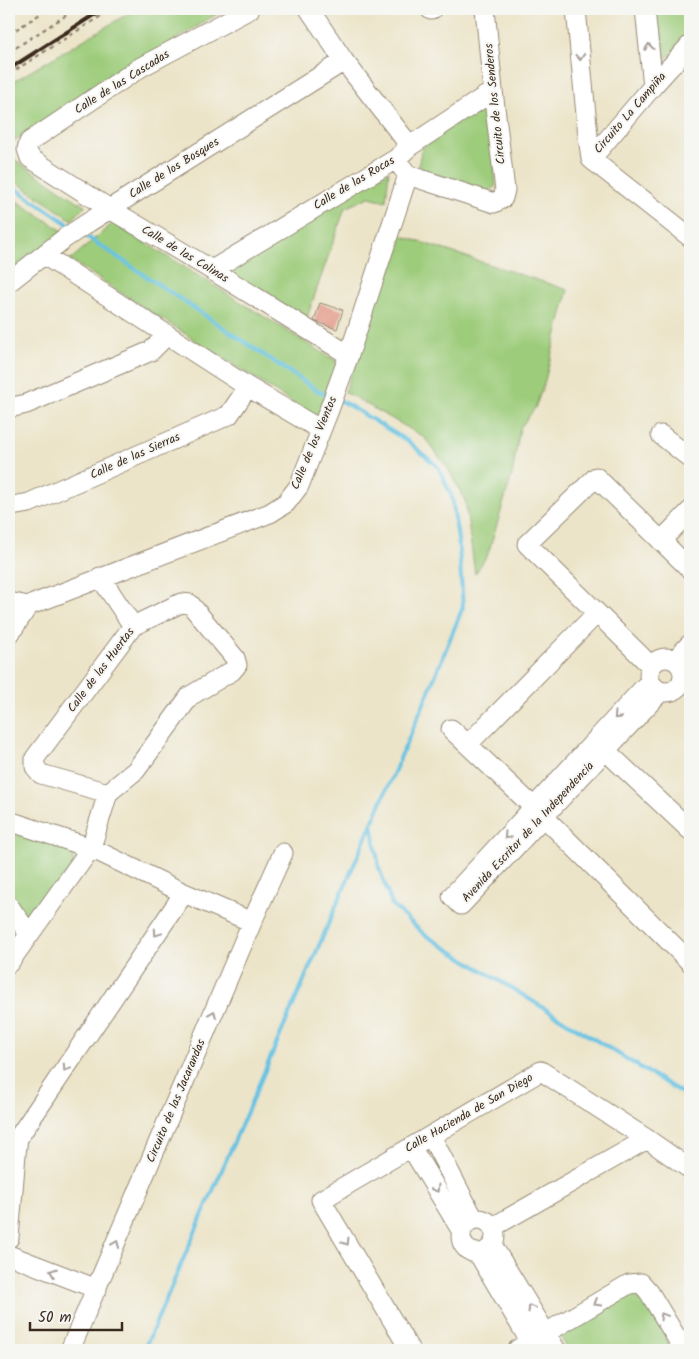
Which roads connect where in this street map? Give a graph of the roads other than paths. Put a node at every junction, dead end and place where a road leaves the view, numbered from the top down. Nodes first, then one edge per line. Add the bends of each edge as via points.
1 (250, 9) edge
2 (309, 9) edge
3 (486, 9) edge
4 (576, 9) edge
5 (645, 9) edge
6 (690, 45) edge
7 (344, 61) junction
8 (653, 86) junction
9 (493, 91) junction
10 (410, 146) junction
11 (27, 149) joint
12 (396, 159) junction
13 (591, 159) junction
14 (408, 175) junction
15 (110, 209) junction
16 (690, 237) edge
17 (44, 255) junction
18 (212, 270) junction
19 (9, 282) edge
20 (167, 335) junction
21 (349, 355) junction
22 (248, 387) junction
23 (9, 408) edge
24 (321, 430) junction
25 (661, 435) dead end
26 (690, 458) edge
27 (9, 505) edge
28 (690, 510) edge
29 (661, 541) junction
30 (690, 569) edge
31 (100, 577) junction
32 (9, 602) edge
33 (28, 606) junction
34 (597, 613) junction
35 (133, 626) junction
36 (9, 635) edge
37 (690, 644) edge
38 (672, 678) edge
39 (451, 729) dead end
40 (468, 744) junction
41 (606, 750) junction
42 (108, 793) junction
43 (539, 812) junction
44 (9, 821) edge
45 (690, 830) edge
46 (91, 848) junction
47 (283, 853) dead end
48 (184, 892) junction
49 (9, 906) edge
50 (252, 922) junction
51 (29, 934) junction
52 (690, 962) edge
53 (9, 963) edge
54 (431, 1136) junction
55 (647, 1139) junction
56 (412, 1147) junction
57 (690, 1169) edge
58 (467, 1224) junction
59 (9, 1238) edge
60 (488, 1242) junction
61 (9, 1255) edge
62 (96, 1289) junction
63 (537, 1346) edge
64 (70, 1350) edge
65 (410, 1350) edge
66 (684, 1350) edge

1 - 11 street, Calle de las Cascadas via 141,67 29,142
2 - 7 street
3 - 9 street, Circuito de los Senderos
4 -> 13 street, Circuito La Campiña
8 -> 5 street
6 - 8 street, Circuito La Campiña
7 - 10 street
7 - 15 street, Calle de los Bosques
8 - 13 street, Circuito La Campiña
9 - 10 street, Calle de las Rocas
9 - 14 street, Circuito de los Senderos via 505,190 503,198 494,203
10 - 12 street, Calle de las Rocas
11 - 15 street, Calle de las Colinas via 30,158
12 - 14 street
12 - 18 street, Calle de las Rocas
13 - 16 street
14 - 21 street, Calle de los Vientos
15 - 17 street, Calle de los Bosques
15 - 18 street, Calle de las Colinas
17 - 19 street, Calle de los Bosques
17 - 20 street
18 - 21 street, Calle de las Colinas
20 - 22 street
20 - 23 street via 151,351 26,404
21 - 24 street, Calle de los Vientos
22 - 24 street
22 - 27 street, Calle de las Sierras via 229,415 29,503
24 - 31 street, Calle de los Vientos via 299,486 286,503 270,513
25 - 26 street
28 - 29 street
29 - 30 street
29 - 34 street via 596,477 527,544
31 - 33 street, Calle de los Vientos
31 - 35 street
32 - 33 street
33 - 36 street
34 - 38 street
34 - 40 street
35 - 42 street, Calle de las Huertas via 35,758 35,767 41,774
35 - 42 street, Calle de las Huertas via 181,604 190,604 235,658 236,665 232,671 190,696 136,770
37 - 38 street, Avenida Escritor de la Independencia
38 - 41 street, Avenida Escritor de la Independencia
38 -> 43 street, Avenida Escritor de la Independencia
39 - 40 street
40 - 43 street
41 - 43 street, Avenida Escritor de la Independencia
41 - 45 street
42 - 46 street
43 -> 43 street, Avenida Escritor de la Independencia via 452,896 461,905
43 - 52 street
44 - 46 street
46 - 48 street
46 - 51 street
47 - 50 street, Circuito de las Jacarandas
48 - 50 street
48 -> 59 street via 18,1138
49 - 51 street
62 -> 50 street, Circuito de las Jacarandas
51 - 53 street
54 - 55 street, Calle Hacienda de San Diego via 541,1071
54 - 56 street, Calle Hacienda de San Diego
54 - 58 street
55 - 57 street, Calle Hacienda de San Diego
55 - 60 street
56 -> 58 street
56 -> 65 street, Calle Hacienda de San Diego via 321,1200
58 - 60 street via 485,1220 490,1223
58 - 60 street via 461,1239 469,1251
60 - 63 street
62 -> 61 street
62 - 64 street, Circuito de las Jacarandas
66 -> 63 street via 649,1292 640,1283 629,1284

